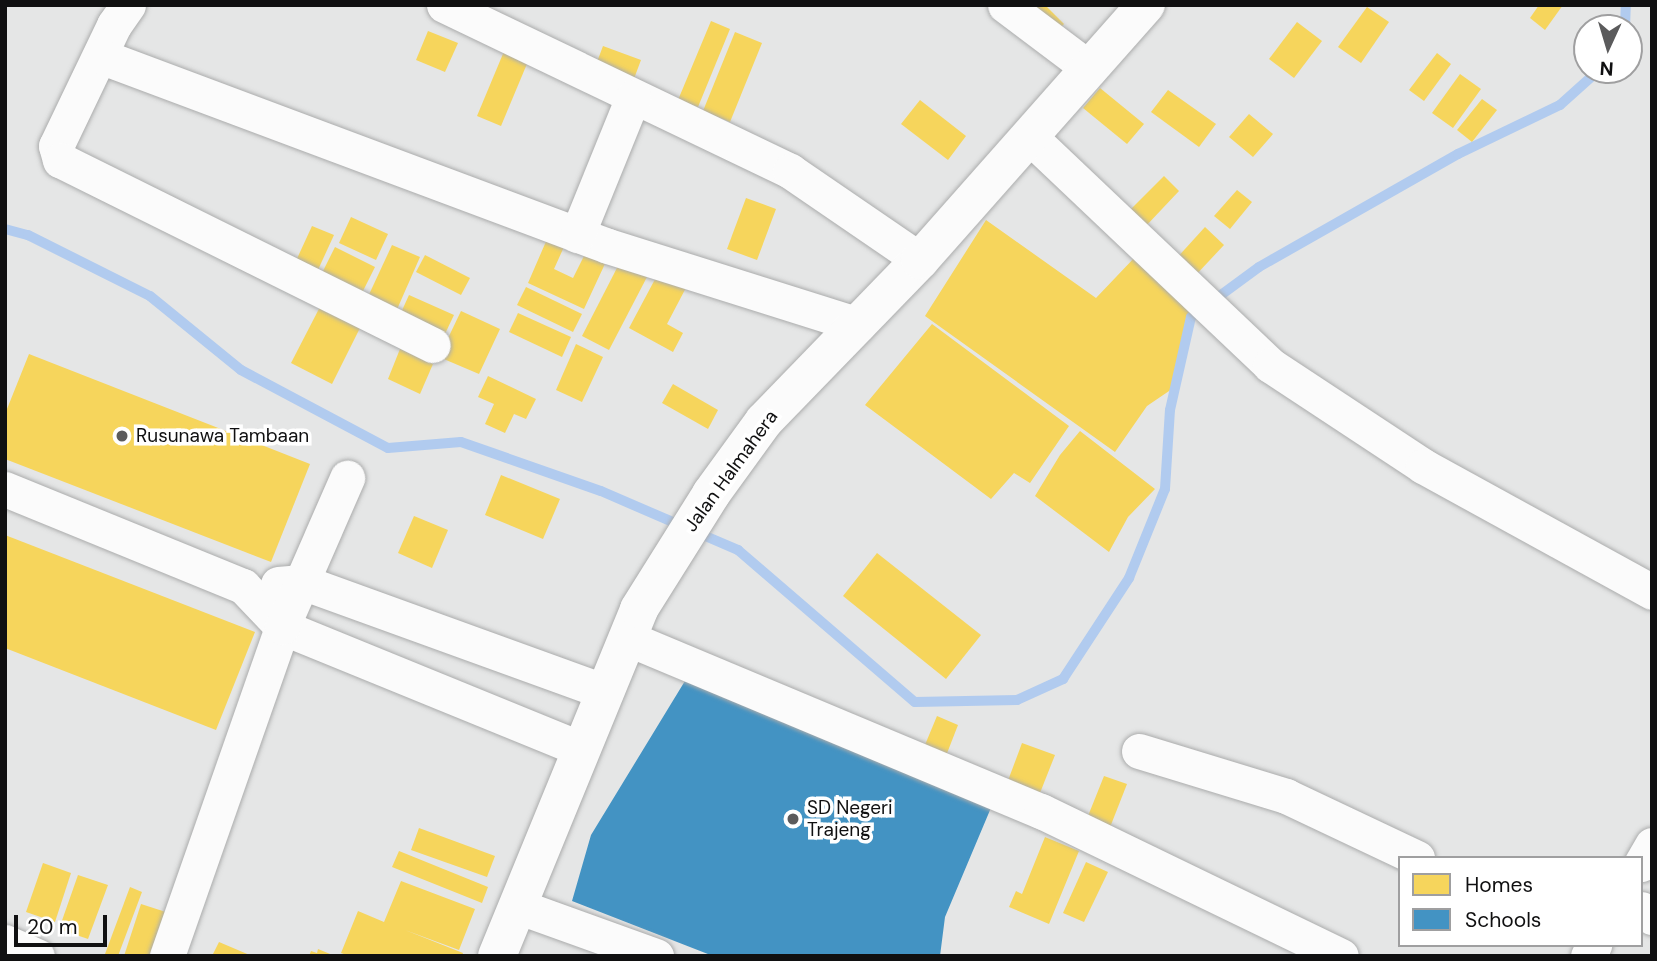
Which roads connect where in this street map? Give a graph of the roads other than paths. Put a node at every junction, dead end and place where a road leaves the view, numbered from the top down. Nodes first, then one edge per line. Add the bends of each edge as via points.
1 (128, 5) edge
2 (444, 5) edge
3 (1005, 5) edge
4 (1146, 5) edge
5 (100, 56) junction
6 (1090, 69) junction
7 (633, 97) junction
8 (1030, 137) junction
9 (578, 235) junction
10 (920, 260) junction
11 (858, 325) junction
12 (433, 345) dead end
13 (347, 478) dead end
14 (5, 489) edge
15 (302, 582) junction
16 (243, 586) junction
17 (1652, 592) edge
18 (421, 625) junction
19 (282, 627) junction
20 (627, 638) junction
21 (399, 675) junction
22 (606, 692) junction
23 (581, 749) junction
24 (1139, 751) dead end
25 (1652, 845) edge
26 (1413, 856) edge
27 (1643, 861) edge
28 (517, 906) junction
29 (5, 942) edge
30 (37, 956) edge
31 (167, 956) edge
32 (497, 956) edge
33 (656, 956) edge
34 (1341, 956) edge

1 - 5 street
2 - 7 street
3 - 6 street
4 - 6 street, Jalan Halmahera
5 - 9 street
5 - 12 street via 56,146 63,163
6 - 8 street, Jalan Halmahera
7 - 9 street
7 - 10 street via 790,171
8 - 10 street, Jalan Halmahera
8 - 17 street via 1270,365 1423,466
9 - 11 street
10 - 11 street, Jalan Halmahera
11 - 20 street, Jalan Halmahera via 764,421 684,534
13 - 15 street
14 - 16 street
15 - 16 street
15 - 18 street
15 - 19 street
16 - 19 street
18 - 21 street
18 - 22 street
19 - 21 street
19 - 31 street
20 - 22 street, Jalan Halmahera
20 - 34 street via 1041,811
21 - 23 street
22 - 23 street, Jalan Halmahera
23 - 28 street, Jalan Halmahera
24 - 26 street via 1286,796
25 - 27 street
28 - 32 street, Jalan Halmahera
28 - 33 street
29 - 30 street

